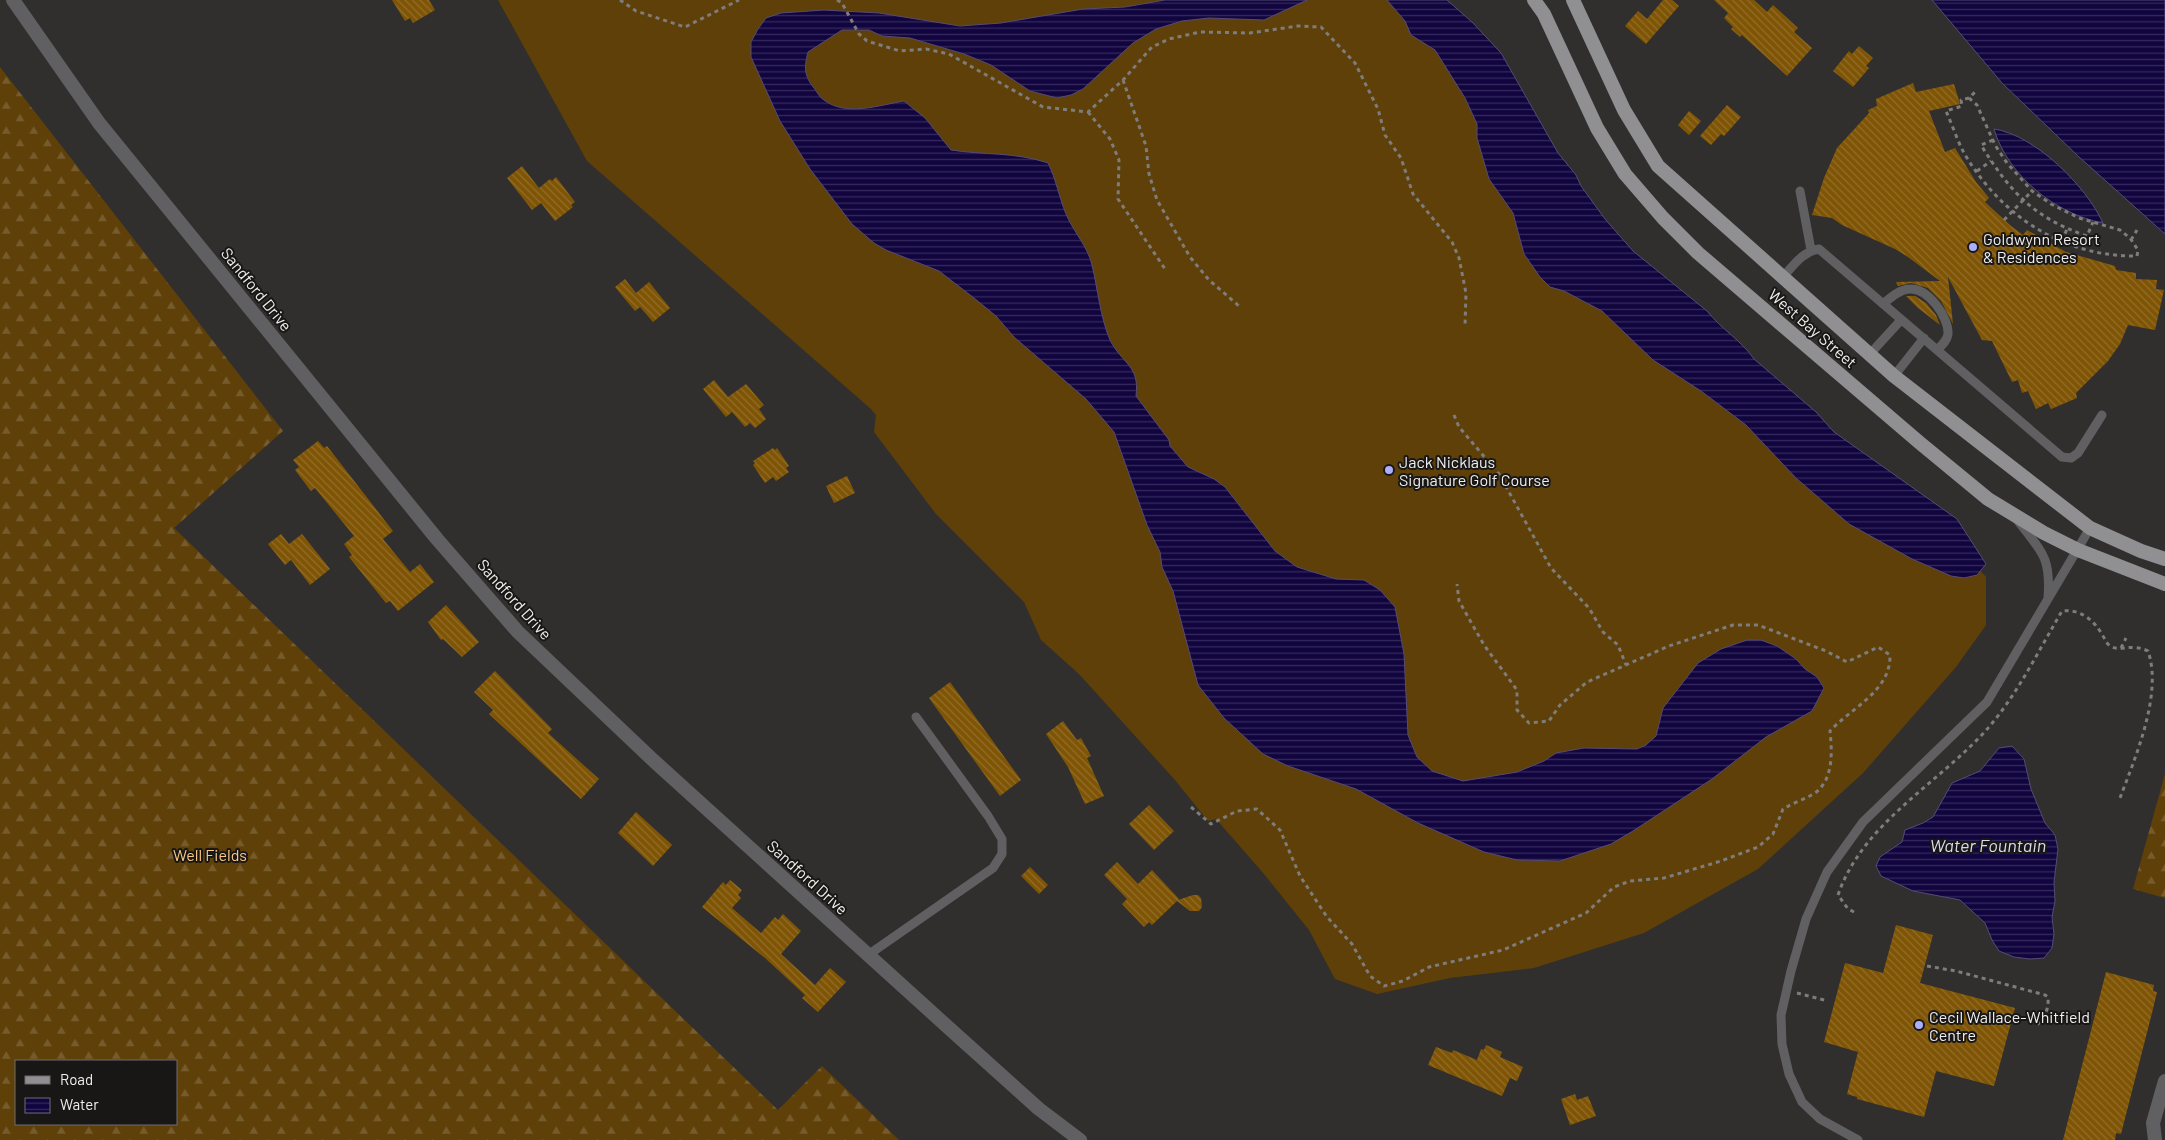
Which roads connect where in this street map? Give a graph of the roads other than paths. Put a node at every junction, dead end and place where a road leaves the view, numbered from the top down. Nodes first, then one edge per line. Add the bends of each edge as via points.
1 (13, 0) edge
2 (1534, 0) edge
3 (1573, 0) edge
4 (1800, 191) dead end
5 (1811, 250) junction
6 (1782, 278) junction
7 (1883, 304) junction
8 (1901, 320) junction
9 (1924, 338) junction
10 (1937, 350) junction
11 (1869, 355) junction
12 (1894, 376) junction
13 (2102, 415) dead end
14 (2013, 514) junction
15 (2090, 528) junction
16 (2078, 550) junction
17 (2165, 559) edge
18 (2165, 584) edge
19 (2047, 601) junction
20 (916, 717) dead end
21 (868, 955) junction
22 (2165, 1080) edge
23 (1080, 1140) edge
24 (1858, 1140) edge
25 (2154, 1140) edge

1 - 21 street, Sandford Drive via 99,123 437,538 518,632 654,761
2 - 14 main road, West Bay Street via 1625,174 1663,218 1698,253 1920,444 1988,499
3 - 6 main road, West Bay Street via 1624,110 1658,166
4 - 5 lane
5 - 6 lane
5 - 7 lane via 1819,249
6 - 11 main road, West Bay Street
7 - 8 lane
7 - 10 lane via 1894,295 1910,289 1920,291 1931,300 1945,316 1948,333
8 - 9 lane
8 - 11 lane
9 - 10 lane
9 - 12 lane
10 - 13 lane via 2062,457 2071,458 2078,453
11 - 12 main road, West Bay Street
12 - 15 main road, West Bay Street
14 - 16 main road, West Bay Street
14 - 19 lane via 2043,554 2048,567
15 - 16 lane
15 - 17 main road, West Bay Street
16 - 18 main road, West Bay Street
16 - 19 lane
19 - 24 lane via 1988,702 1863,822 1826,872 1806,919 1781,1015 1782,1044 1789,1074 1802,1102 1820,1119
20 - 21 lane via 988,816 1002,839 1002,854 993,868
21 - 23 street, Sandford Drive via 1039,1108
22 - 25 street via 2153,1123

